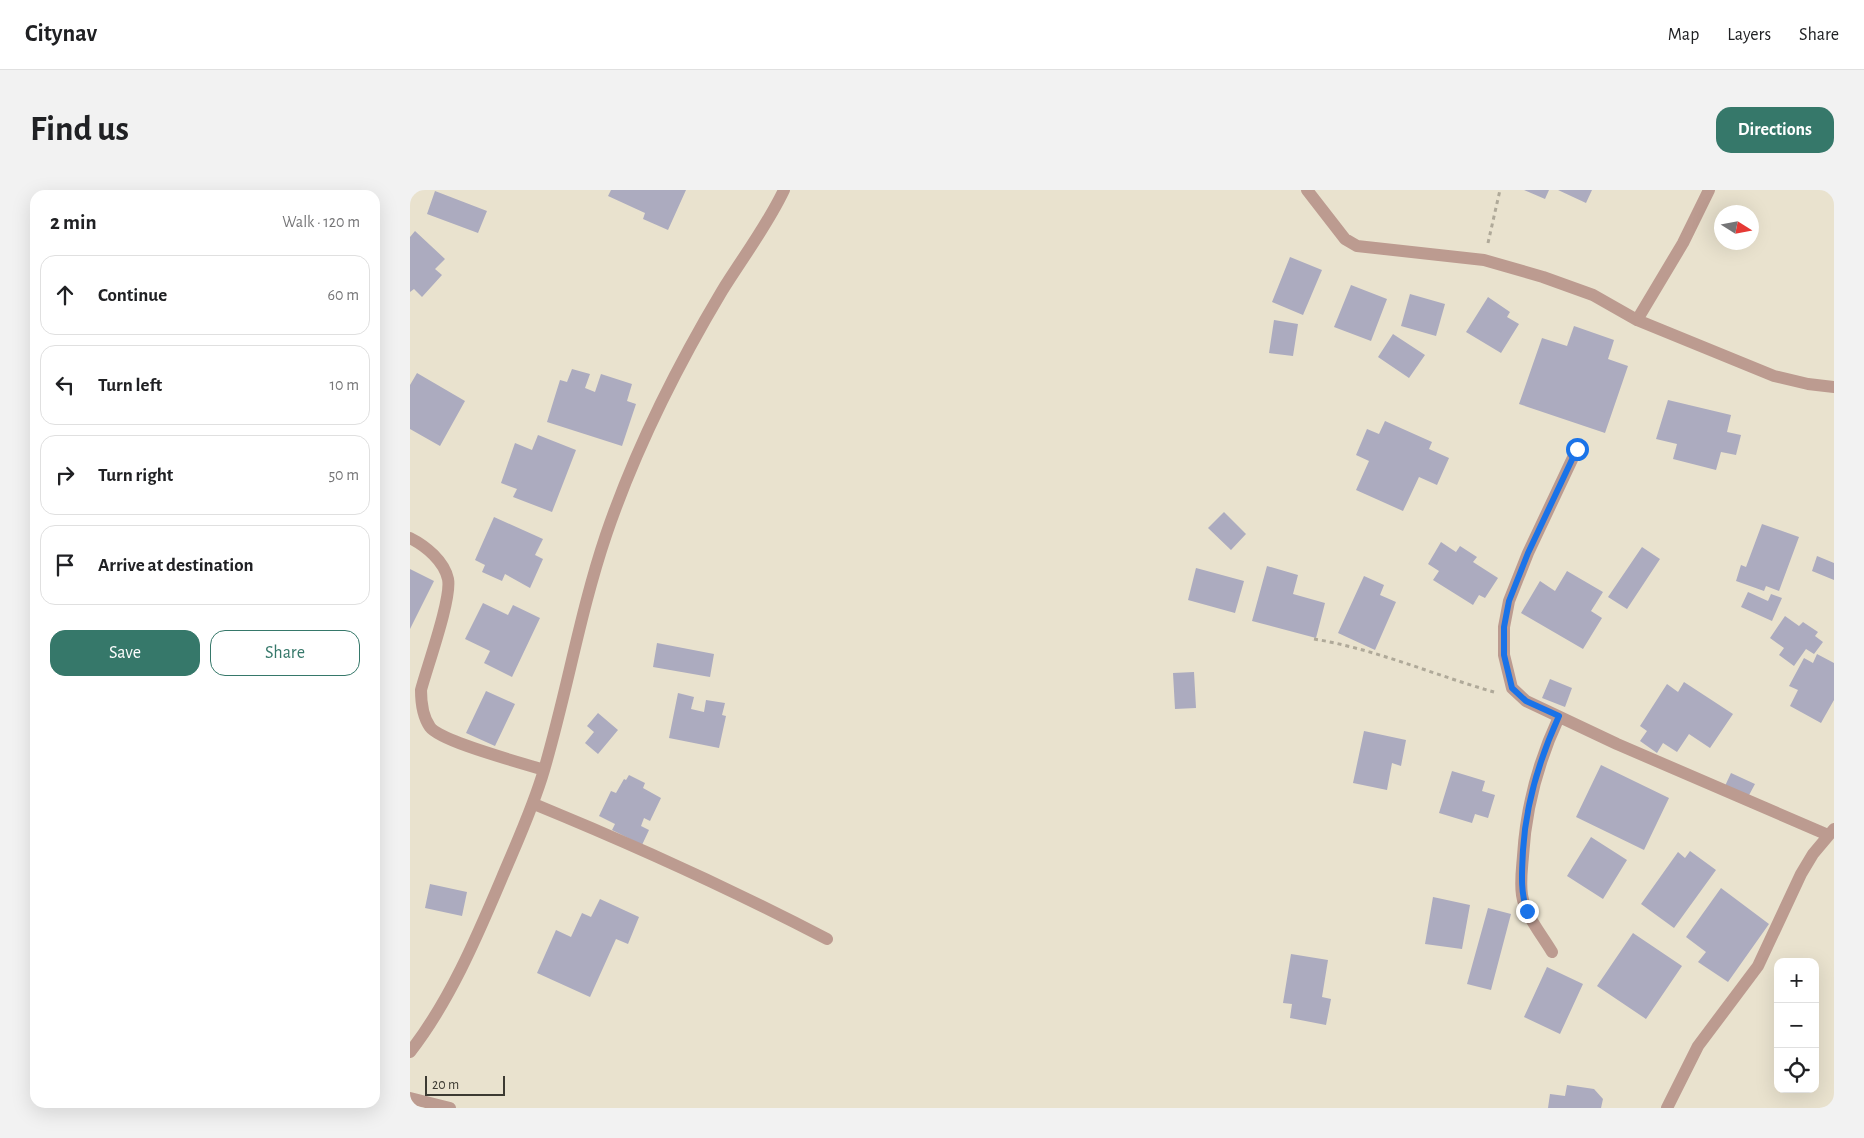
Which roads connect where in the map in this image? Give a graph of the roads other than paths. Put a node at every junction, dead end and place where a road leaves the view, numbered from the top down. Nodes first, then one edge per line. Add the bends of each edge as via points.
1 (784, 190) edge
2 (1307, 190) edge
3 (1709, 190) edge
4 (1637, 320) junction
5 (1834, 387) edge
6 (1577, 449) dead end
7 (410, 538) edge
8 (1559, 716) junction
9 (544, 770) junction
10 (534, 804) junction
11 (1831, 832) edge
12 (827, 939) dead end
13 (1552, 952) dead end
14 (410, 1052) edge
15 (410, 1098) edge
16 (450, 1108) edge
17 (1667, 1108) edge

1 - 9 street via 722,291 641,446 606,535 579,627
2 - 4 street via 1345,239 1357,246 1484,260 1593,295
3 - 4 street
4 - 5 street via 1774,376
6 - 8 street via 1509,601 1504,627 1504,655 1512,688 1526,701
7 - 9 street via 433,553 448,579 445,604 421,690 421,703 430,728 445,738
8 - 11 street
8 - 13 street via 1533,781 1525,822 1521,878 1527,911
9 - 10 street
10 - 12 street via 736,892
10 - 14 street via 450,989
11 - 17 street via 1801,874 1758,966 1698,1046
15 - 16 street

